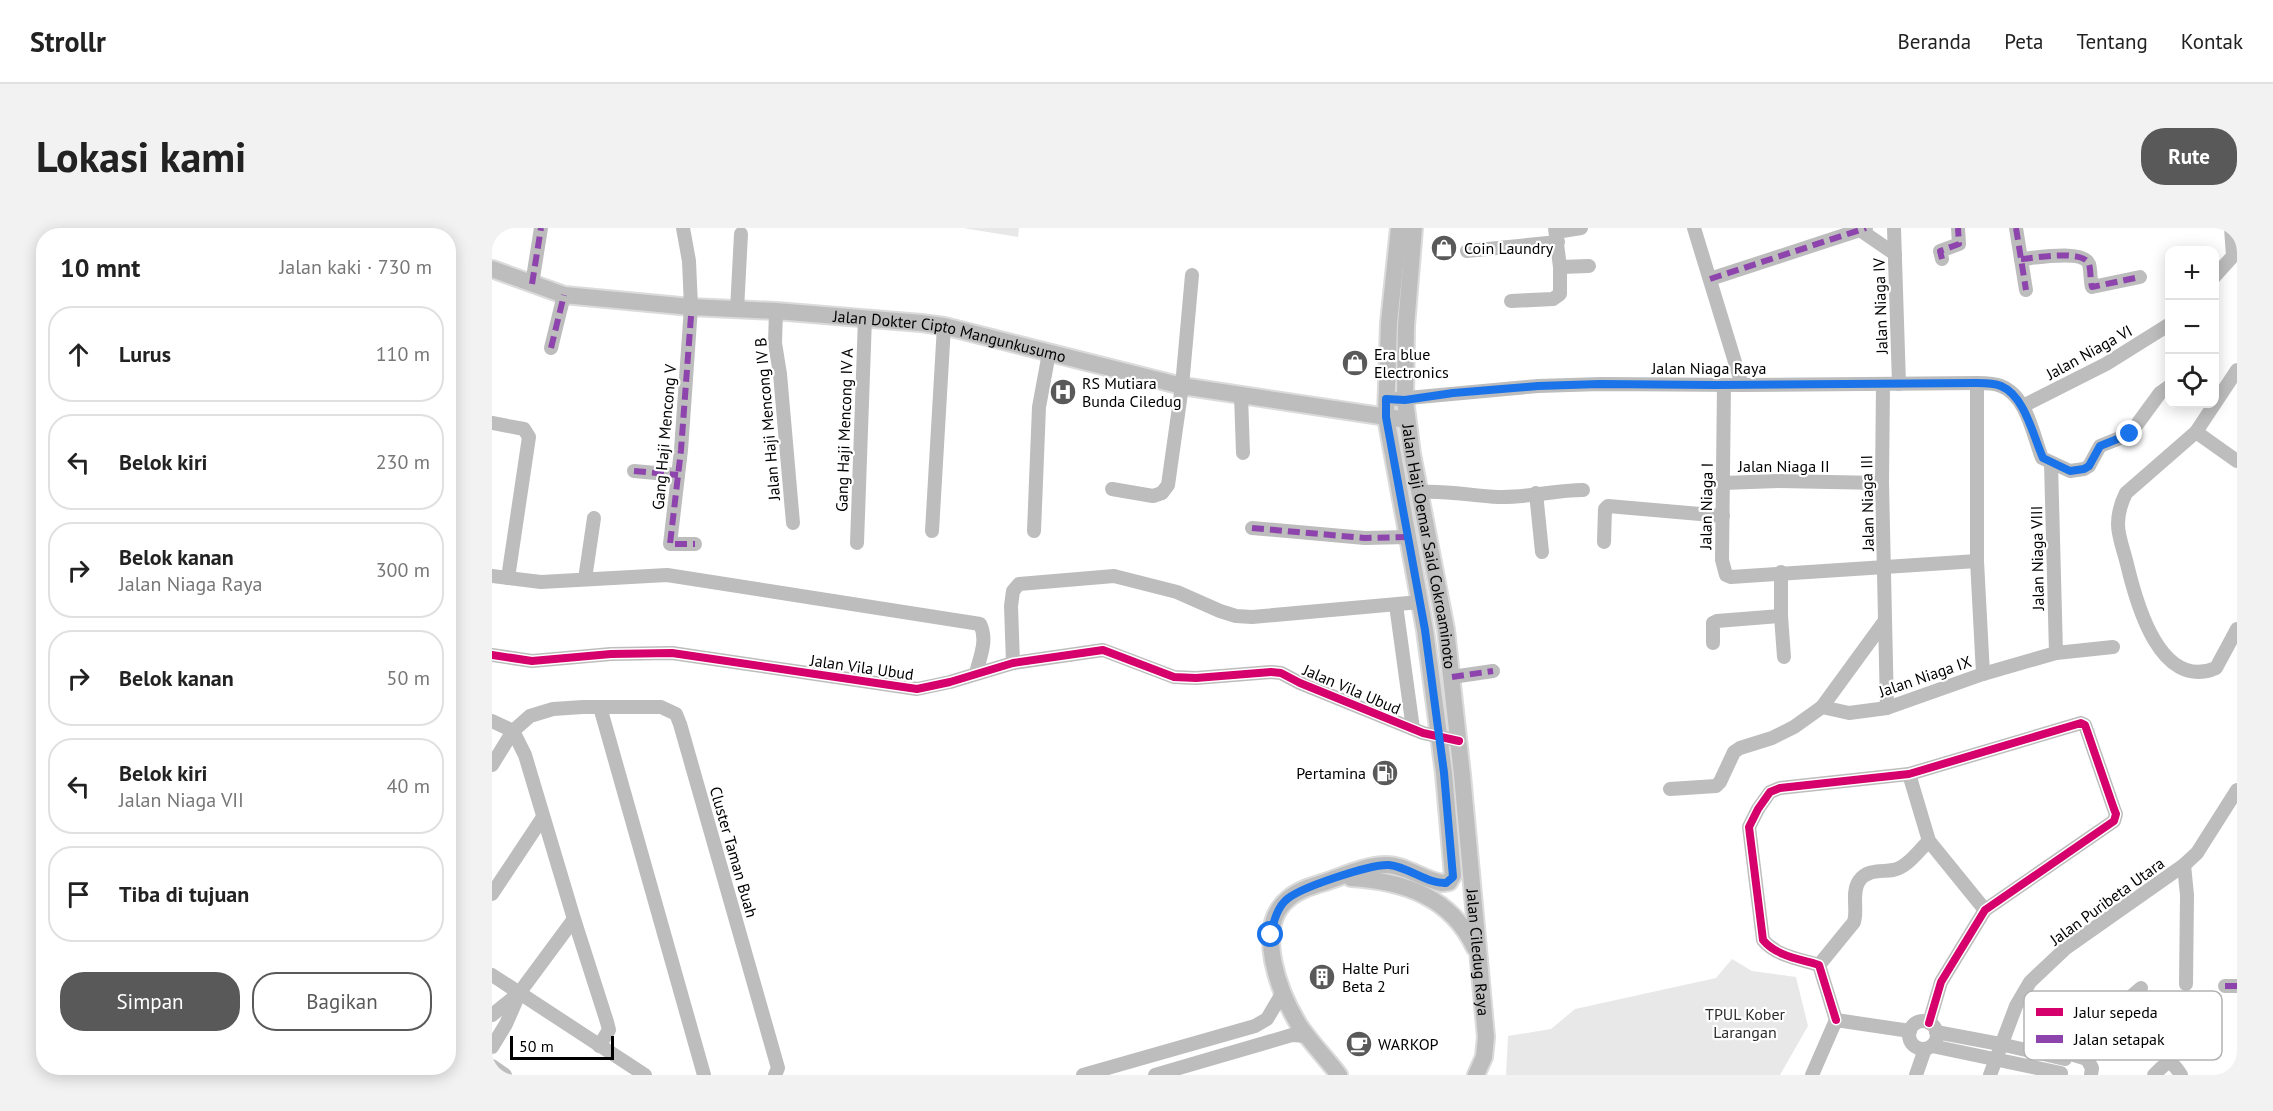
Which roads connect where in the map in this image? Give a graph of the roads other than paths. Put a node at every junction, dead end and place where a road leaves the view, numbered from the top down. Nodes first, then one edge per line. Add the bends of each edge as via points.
1 (541, 228) edge
2 (683, 228) edge
3 (1399, 228) edge
4 (1414, 228) edge
5 (1581, 228) edge
6 (1694, 228) edge
7 (1894, 228) edge
8 (1958, 228) edge
9 (2016, 228) edge
10 (2231, 228) edge
11 (1854, 230) edge
12 (741, 234) dead end
13 (1556, 234) edge
14 (1467, 251) dead end
15 (1895, 254) junction
16 (2021, 259) junction
17 (1942, 260) dead end
18 (1589, 266) dead end
19 (1560, 267) junction
20 (492, 269) edge
21 (2219, 271) edge
22 (1192, 275) dead end
23 (2140, 277) dead end
24 (1710, 279) junction
25 (532, 284) junction
26 (2026, 290) dead end
27 (564, 295) junction
28 (1511, 301) dead end
29 (691, 307) junction
30 (737, 310) junction
31 (776, 311) junction
32 (865, 318) junction
33 (944, 326) junction
34 (2165, 327) edge
35 (551, 348) dead end
36 (1049, 353) junction
37 (2237, 370) edge
38 (1977, 383) junction
39 (1882, 384) junction
40 (1899, 384) junction
41 (1724, 385) junction
42 (1742, 385) junction
43 (1182, 386) junction
44 (2165, 390) edge
45 (1241, 395) junction
46 (1386, 399) junction
47 (1405, 400) junction
48 (2023, 406) junction
49 (1386, 417) junction
50 (1407, 420) junction
51 (492, 423) edge
52 (2196, 432) junction
53 (1243, 453) dead end
54 (2237, 461) edge
55 (2051, 463) junction
56 (634, 471) dead end
57 (678, 476) junction
58 (1723, 483) junction
59 (1882, 483) junction
60 (1113, 489) dead end
61 (1583, 490) dead end
62 (1420, 492) junction
63 (1536, 493) junction
64 (1723, 516) junction
65 (594, 518) dead end
66 (793, 523) dead end
67 (1252, 528) dead end
68 (932, 531) dead end
69 (1034, 531) dead end
70 (1408, 537) junction
71 (1604, 542) dead end
72 (857, 543) dead end
73 (695, 544) dead end
74 (1542, 552) dead end
75 (1977, 561) junction
76 (1884, 566) junction
77 (1781, 572) junction
78 (492, 576) edge
79 (508, 578) junction
80 (585, 579) junction
81 (1420, 602) junction
82 (1396, 604) junction
83 (1781, 616) junction
84 (1884, 622) junction
85 (2237, 628) edge
86 (1713, 643) dead end
87 (2113, 647) dead end
88 (2056, 653) junction
89 (492, 655) edge
90 (1784, 657) dead end
91 (1013, 663) junction
92 (1493, 671) dead end
93 (975, 673) junction
94 (1983, 674) junction
95 (1452, 677) junction
96 (1822, 707) junction
97 (600, 708) junction
98 (1887, 708) junction
99 (492, 721) edge
100 (1413, 729) junction
101 (513, 731) junction
102 (1439, 737) junction
103 (1459, 741) junction
104 (492, 765) edge
105 (1908, 774) junction
106 (1670, 789) dead end
107 (2237, 790) edge
108 (543, 817) junction
109 (1467, 830) joint
110 (1929, 841) junction
111 (2184, 865) junction
112 (1338, 878) junction
113 (492, 894) edge
114 (1985, 910) junction
115 (574, 919) junction
116 (1480, 961) junction
117 (1819, 965) junction
118 (492, 975) edge
119 (2186, 984) dead end
120 (2141, 988) dead end
121 (2025, 991) edge
122 (2138, 991) edge
123 (520, 992) junction
124 (1283, 992) junction
125 (2024, 992) edge
126 (492, 1015) edge
127 (1836, 1020) junction
128 (1910, 1031) junction
129 (1241, 1032) junction
130 (1307, 1036) junction
131 (1931, 1037) junction
132 (2000, 1044) junction
133 (599, 1046) junction
134 (492, 1047) edge
135 (1185, 1047) junction
136 (1248, 1049) junction
137 (2024, 1049) edge
138 (1996, 1058) junction
139 (2065, 1060) edge
140 (2087, 1060) edge
141 (1192, 1065) junction
142 (492, 1066) edge
143 (2061, 1074) edge
144 (505, 1075) edge
145 (645, 1075) edge
146 (704, 1075) edge
147 (775, 1075) edge
148 (1083, 1075) edge
149 (1155, 1075) edge
150 (1339, 1075) edge
151 (1476, 1075) edge
152 (1812, 1075) edge
153 (1916, 1075) edge
154 (1990, 1075) edge
155 (2093, 1075) edge
156 (2154, 1075) edge
157 (2181, 1075) edge

1 - 25 street
2 - 29 street, Gang Haji Mencong V
3 - 46 main road, Jalan Haji Oemar Said Cokroaminoto
4 - 47 main road, Jalan Haji Oemar Said Cokroaminoto
5 - 13 street
6 - 24 street
7 - 15 street, Jalan Niaga IV
8 - 17 street via 1959,244 1941,251
9 - 16 street
10 - 21 street via 2233,256
11 - 15 street
11 - 24 street
12 - 30 street
13 - 14 street
13 - 19 street
15 - 40 street, Jalan Niaga IV
16 - 23 street via 2075,255 2085,259 2092,288
16 - 26 street
18 - 19 street
19 - 28 street via 1558,297
20 - 25 main road, Jalan Dokter Cipto Mangunkusumo
22 - 43 street
24 - 42 street
25 - 27 main road, Jalan Dokter Cipto Mangunkusumo
27 - 29 main road, Jalan Dokter Cipto Mangunkusumo
27 - 35 street
29 - 30 main road, Jalan Dokter Cipto Mangunkusumo
29 - 57 street, Gang Haji Mencong V
30 - 31 main road, Jalan Dokter Cipto Mangunkusumo
31 - 32 main road, Jalan Dokter Cipto Mangunkusumo
31 - 66 street, Jalan Haji Mencong IV B via 775,344
32 - 33 main road, Jalan Dokter Cipto Mangunkusumo
32 - 72 street, Gang Haji Mencong IV A
33 - 36 main road, Jalan Dokter Cipto Mangunkusumo
33 - 68 street
34 - 48 street, Jalan Niaga VI via 2106,364
36 - 43 main road, Jalan Dokter Cipto Mangunkusumo
36 - 69 street via 1039,407
37 - 52 street
38 - 40 street, Jalan Niaga Raya
38 - 48 street, Jalan Niaga Raya via 2003,387
38 - 75 street
39 - 40 street, Jalan Niaga Raya
39 - 42 street, Jalan Niaga Raya
39 - 59 street, Jalan Niaga III
41 - 42 street, Jalan Niaga Raya
41 - 47 street, Jalan Niaga Raya via 1538,386
41 - 58 street, Jalan Niaga I
43 - 45 main road, Jalan Dokter Cipto Mangunkusumo
43 - 60 street via 1168,485 1153,496
44 - 55 street via 2130,434 2100,446 2089,466 2070,471
45 - 49 main road, Jalan Dokter Cipto Mangunkusumo
45 - 53 street
46 - 47 street, Jalan Niaga Raya
46 - 49 main road, Jalan Haji Oemar Said Cokroaminoto
47 - 50 main road, Jalan Haji Oemar Said Cokroaminoto
48 - 55 street via 2043,458
49 - 50 main road, Jalan Dokter Cipto Mangunkusumo
49 - 70 main road, Jalan Haji Oemar Said Cokroaminoto
50 - 62 main road, Jalan Haji Oemar Said Cokroaminoto
51 - 79 street via 524,429 529,437
52 - 54 street
52 - 85 street via 2126,493 2118,525 2140,612 2154,640 2178,667 2203,672 2216,668
55 - 88 street, Jalan Niaga VIII
56 - 57 street
57 - 73 street, Gang Haji Mencong V via 670,544
58 - 59 street, Jalan Niaga II
58 - 64 street, Jalan Niaga I
59 - 76 street, Jalan Niaga III
61 - 63 street
62 - 63 street via 1439,490 1499,497
62 - 95 main road, Jalan Haji Oemar Said Cokroaminoto
63 - 74 street
64 - 71 street via 1608,506
64 - 77 street, Jalan Niaga I via 1722,566 1726,575
65 - 80 street
67 - 70 street via 1365,538
70 - 81 main road, Jalan Haji Oemar Said Cokroaminoto
75 - 76 street, Jalan Niaga I
75 - 94 street
76 - 77 street, Jalan Niaga I
76 - 84 street, Jalan Niaga III
77 - 83 street
78 - 79 street
79 - 80 street via 541,582
80 - 93 street via 667,575 980,624 984,641
81 - 82 street
81 - 102 main road, Jalan Haji Oemar Said Cokroaminoto
82 - 91 street via 1252,617 1236,616 1177,592 1114,576 1019,584 1013,591 1011,606
82 - 100 street
83 - 86 street via 1717,621 1712,628
83 - 90 street
84 - 96 street
84 - 98 street, Jalan Niaga III
87 - 88 street, Jalan Niaga IX
88 - 94 street, Jalan Niaga IX
89 - 93 street, Jalan Vila Ubud via 532,661 672,653 917,689
91 - 93 street, Jalan Vila Ubud
91 - 100 street, Jalan Vila Ubud via 1103,650 1174,677 1281,673
92 - 95 street
94 - 98 street, Jalan Niaga IX
95 - 103 main road, Jalan Haji Oemar Said Cokroaminoto
96 - 98 street, Jalan Niaga IX via 1849,713
96 - 106 street via 1794,727 1734,752 1716,786
97 - 101 street, Cluster Taman Buah via 540,712
97 - 146 street
97 - 147 street, Cluster Taman Buah via 661,707 676,714 778,1068
99 - 101 street
100 - 102 street, Jalan Vila Ubud
101 - 104 street, Cluster Taman Buah
101 - 108 street via 525,755
102 - 103 street, Jalan Vila Ubud
102 - 112 main road, Jalan Haji Oemar Said Cokroaminoto via 1451,880 1444,883 1387,865
103 - 109 main road, Jalan Haji Oemar Said Cokroaminoto
105 - 110 street
105 - 114 street via 2077,722 2085,725 2116,814 2114,821
105 - 117 street via 1775,789 1749,827 1763,940 1776,951
107 - 111 street, Jalan Puribeta Utara via 2197,853
108 - 113 street
108 - 115 street
109 - 116 main road, Jalan Ciledug Raya
110 - 114 street
110 - 117 street via 1903,866 1868,873 1859,881 1854,922
111 - 119 street
111 - 121 street, Jalan Puribeta Utara via 2067,948
112 - 116 main road via 1396,883 1430,897 1462,925
112 - 124 main road, Jalan Haji Oemar Said Cokroaminoto via 1301,891 1279,909 1270,941
114 - 131 street via 1941,982
115 - 123 street
115 - 133 street via 608,1022 609,1030
116 - 151 main road, Jalan Ciledug Raya via 1486,1037 1484,1057
117 - 127 street
118 - 123 street
120 - 122 street
123 - 126 street
123 - 133 street
123 - 134 street
124 - 129 street via 1267,1019
124 - 130 main road, Jalan Haji Oemar Said Cokroaminoto
125 - 132 street, Jalan Puribeta Utara
127 - 128 street
127 - 152 street
128 - 131 street via 1920,1022
128 - 131 street via 1912,1044 1920,1049
129 - 135 street
129 - 136 street
130 - 136 street via 1292,1035
130 - 150 main road, Jalan Haji Oemar Said Cokroaminoto
131 - 132 street
131 - 138 street
131 - 153 street
132 - 137 street
132 - 138 street, Jalan Puribeta Utara
133 - 145 street
135 - 141 street
135 - 148 street
136 - 141 street
138 - 143 street
138 - 154 street, Jalan Puribeta Utara
139 - 143 street
140 - 155 street
141 - 149 street
142 - 144 street
156 - 157 street via 2171,1063

